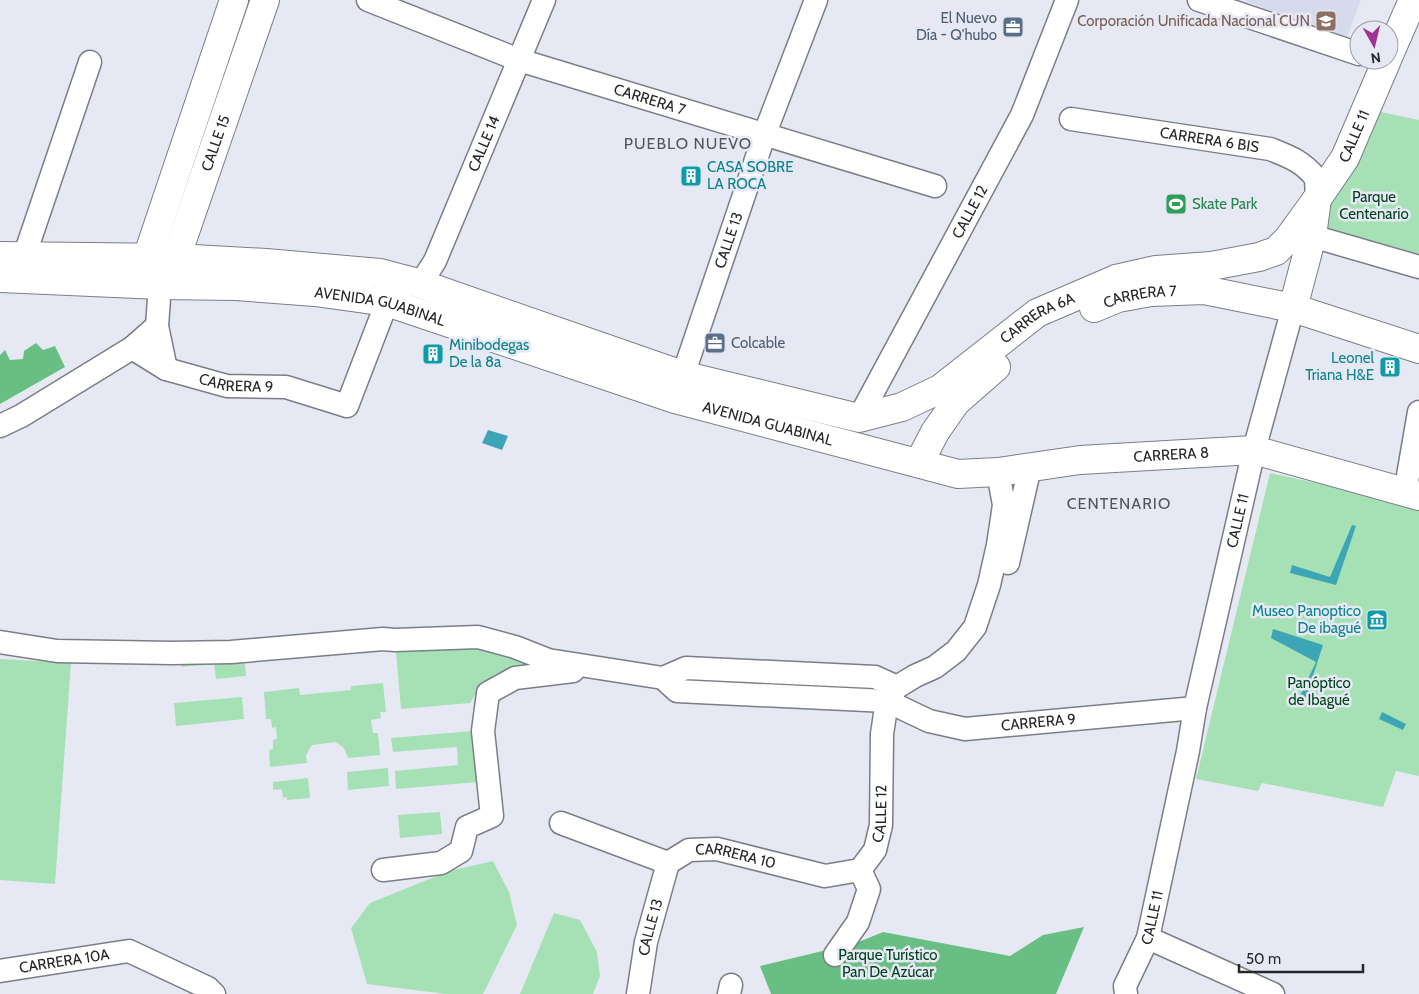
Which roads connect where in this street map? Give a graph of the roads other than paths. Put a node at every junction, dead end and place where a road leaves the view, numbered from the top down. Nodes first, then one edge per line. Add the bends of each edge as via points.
1 (234, 0) edge
2 (265, 0) edge
3 (368, 0) edge
4 (544, 0) edge
5 (816, 0) edge
6 (1067, 0) edge
7 (1198, 0) edge
8 (1414, 0) edge
9 (1399, 30) edge
10 (1349, 51) edge
11 (519, 60) junction
12 (90, 62) dead end
13 (1380, 70) edge
14 (1071, 119) dead end
15 (765, 133) junction
16 (935, 186) dead end
17 (1317, 199) junction
18 (1300, 238) junction
19 (12, 256) edge
20 (147, 258) junction
21 (176, 258) junction
22 (1419, 267) edge
23 (0, 278) edge
24 (418, 283) junction
25 (160, 285) junction
26 (387, 302) junction
27 (1294, 308) junction
28 (156, 326) junction
29 (132, 348) junction
30 (1419, 349) edge
31 (166, 369) junction
32 (678, 387) junction
33 (948, 396) junction
34 (1419, 412) edge
35 (859, 418) junction
36 (0, 426) edge
37 (1254, 450) junction
38 (919, 463) junction
39 (1030, 467) junction
40 (998, 472) junction
41 (1412, 495) edge
42 (0, 642) edge
43 (596, 668) junction
44 (892, 694) junction
45 (1195, 708) junction
46 (561, 823) dead end
47 (668, 863) junction
48 (383, 870) dead end
49 (860, 870) junction
50 (1148, 938) junction
51 (835, 955) dead end
52 (0, 972) edge
53 (1130, 991) edge
54 (209, 992) edge
55 (638, 994) edge
56 (1272, 994) edge

1 - 20 main road, CALLE 15
2 - 21 main road, CALLE 15
3 - 11 street, CARRERA 7
4 - 11 street, CALLE 14
5 - 15 street, CALLE 13
6 - 35 street, CALLE 12 via 1022,115
7 - 10 street
8 - 9 main road, CALLE 11
11 - 15 street, CARRERA 7
11 - 24 street, CALLE 14 via 435,261
12 - 19 street
13 - 17 main road, CALLE 11 via 1345,158
14 - 17 street, CARRERA 6 BIS via 1270,149 1306,166 1316,178
15 - 16 street, CARRERA 7
15 - 32 street, CALLE 13
17 - 18 main road, CARRERA 6A
18 - 22 street
18 - 27 main road, CALLE 11
18 - 33 main road, CARRERA 6A via 1259,257 1211,266 1156,270 1116,279 1036,313
19 - 20 main road, AVENIDA GUABINAL
20 - 21 main road, AVENIDA GUABINAL
20 - 25 main road
21 - 24 main road, AVENIDA GUABINAL via 380,273
21 - 25 main road, CALLE 15
23 - 25 main road, AVENIDA GUABINAL
24 - 32 main road, AVENIDA GUABINAL
25 - 26 main road, AVENIDA GUABINAL via 236,286
25 - 28 street, CALLE 15
26 - 31 street, CARRERA 9 via 347,406 286,387 227,386
26 - 32 main road, AVENIDA GUABINAL
27 - 30 main road, CARRERA 7
27 - 33 main road, CARRERA 7 via 1204,290 1152,292 1118,298 1035,332
27 - 37 street, CALLE 11
28 - 29 street
28 - 31 street, CALLE 15
29 - 31 street, CARRERA 9
29 - 36 street
32 - 35 main road, AVENIDA GUABINAL
32 - 38 main road, AVENIDA GUABINAL
33 - 35 main road, CARRERA 6A
33 - 38 main road, CARRERA 7
34 - 41 street
37 - 39 main road, CARRERA 8 via 1080,460
37 - 41 main road, CARRERA 8
37 - 45 street, CALLE 11
38 - 40 main road, CARRERA 8 via 958,474
39 - 40 main road, CARRERA 8
39 - 44 street via 988,635 974,652 939,679
40 - 44 street via 1004,505 989,585 975,627 956,651
42 - 43 street via 57,650 172,653 231,652 383,639 478,637 548,660
43 - 44 street via 663,678 677,690
43 - 48 street via 515,678 488,693 483,731 492,816 467,827 462,851 441,863
44 - 45 street, CARRERA 9 via 929,721 965,729
44 - 49 street, CALLE 12 via 882,734 882,825 874,850
45 - 50 street, CALLE 11
46 - 47 street
47 - 49 street, CARRERA 10 via 689,850 717,849 825,876
47 - 55 street, CALLE 13 via 646,942
49 - 51 street via 869,889 858,922
50 - 53 street, CALLE 11
50 - 56 street
52 - 54 street, CARRERA 10A via 129,951

